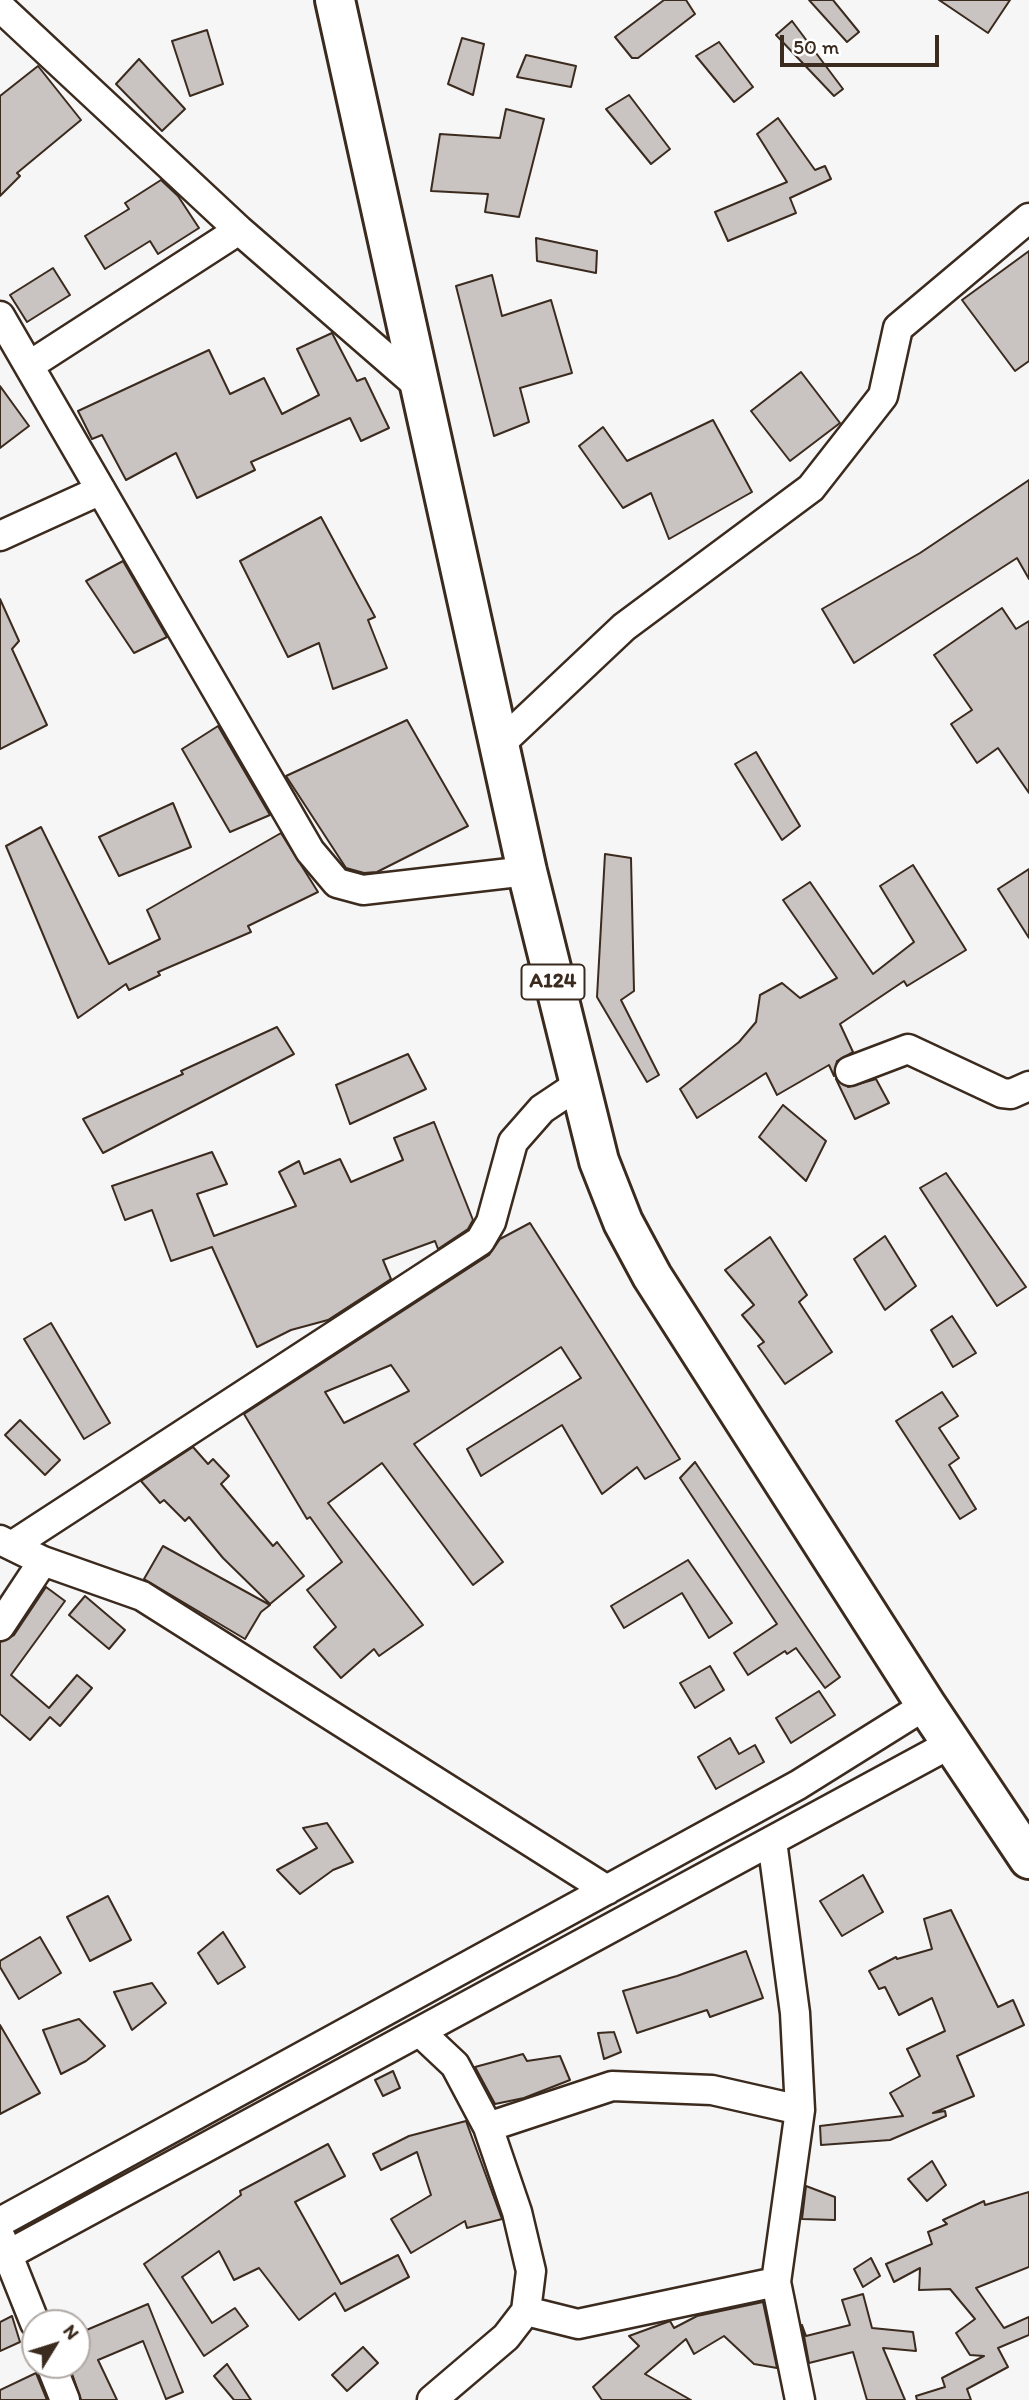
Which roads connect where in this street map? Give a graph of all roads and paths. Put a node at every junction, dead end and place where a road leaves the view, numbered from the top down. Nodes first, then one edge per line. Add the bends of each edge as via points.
1 (335, 0) edge
2 (0, 7) edge
3 (1029, 218) edge
4 (239, 230) junction
5 (0, 316) edge
6 (17, 359) edge
7 (422, 389) junction
8 (101, 489) junction
9 (0, 536) edge
10 (501, 743) junction
11 (527, 871) junction
12 (850, 1071) dead end
13 (578, 1085) junction
14 (1029, 1086) edge
15 (7, 1543) edge
16 (43, 1561) junction
17 (0, 1626) edge
18 (926, 1705) junction
19 (952, 1743) junction
20 (772, 1841) junction
21 (1029, 1859) edge
22 (607, 1890) junction
23 (421, 2033) junction
24 (800, 2110) junction
25 (488, 2127) junction
26 (0, 2222) edge
27 (3, 2250) edge
28 (776, 2282) junction
29 (29, 2309) edge
30 (526, 2311) junction
31 (57, 2379) edge
32 (65, 2400) edge
33 (432, 2400) edge
34 (800, 2400) edge

1 - 7 highway, A124
2 - 4 street
3 - 10 street via 898,328 883,396 811,488 624,627
4 - 6 street
4 - 7 street
5 - 6 street
6 - 8 street
7 - 10 highway, A124
8 - 9 street
8 - 11 street via 310,851 337,884 363,890
10 - 11 highway, A124
11 - 13 highway, A124
12 - 14 street via 908,1049 1002,1093
13 - 15 street via 542,1109 513,1142 491,1222 480,1241
13 - 18 highway, A124 via 599,1161 623,1222 652,1276
15 - 16 street
16 - 17 street
16 - 22 street via 142,1596
18 - 19 highway, A124
18 - 22 street via 798,1785
19 - 20 street
19 - 21 highway, A124
20 - 23 street
20 - 24 street via 795,2012
22 - 26 street
23 - 25 street via 455,2065
23 - 27 street
24 - 25 street via 712,2091 612,2086
24 - 28 street
25 - 30 street via 531,2271
27 - 29 street
28 - 30 street via 578,2324
28 - 34 street
30 - 33 street via 506,2337
31 - 32 street

